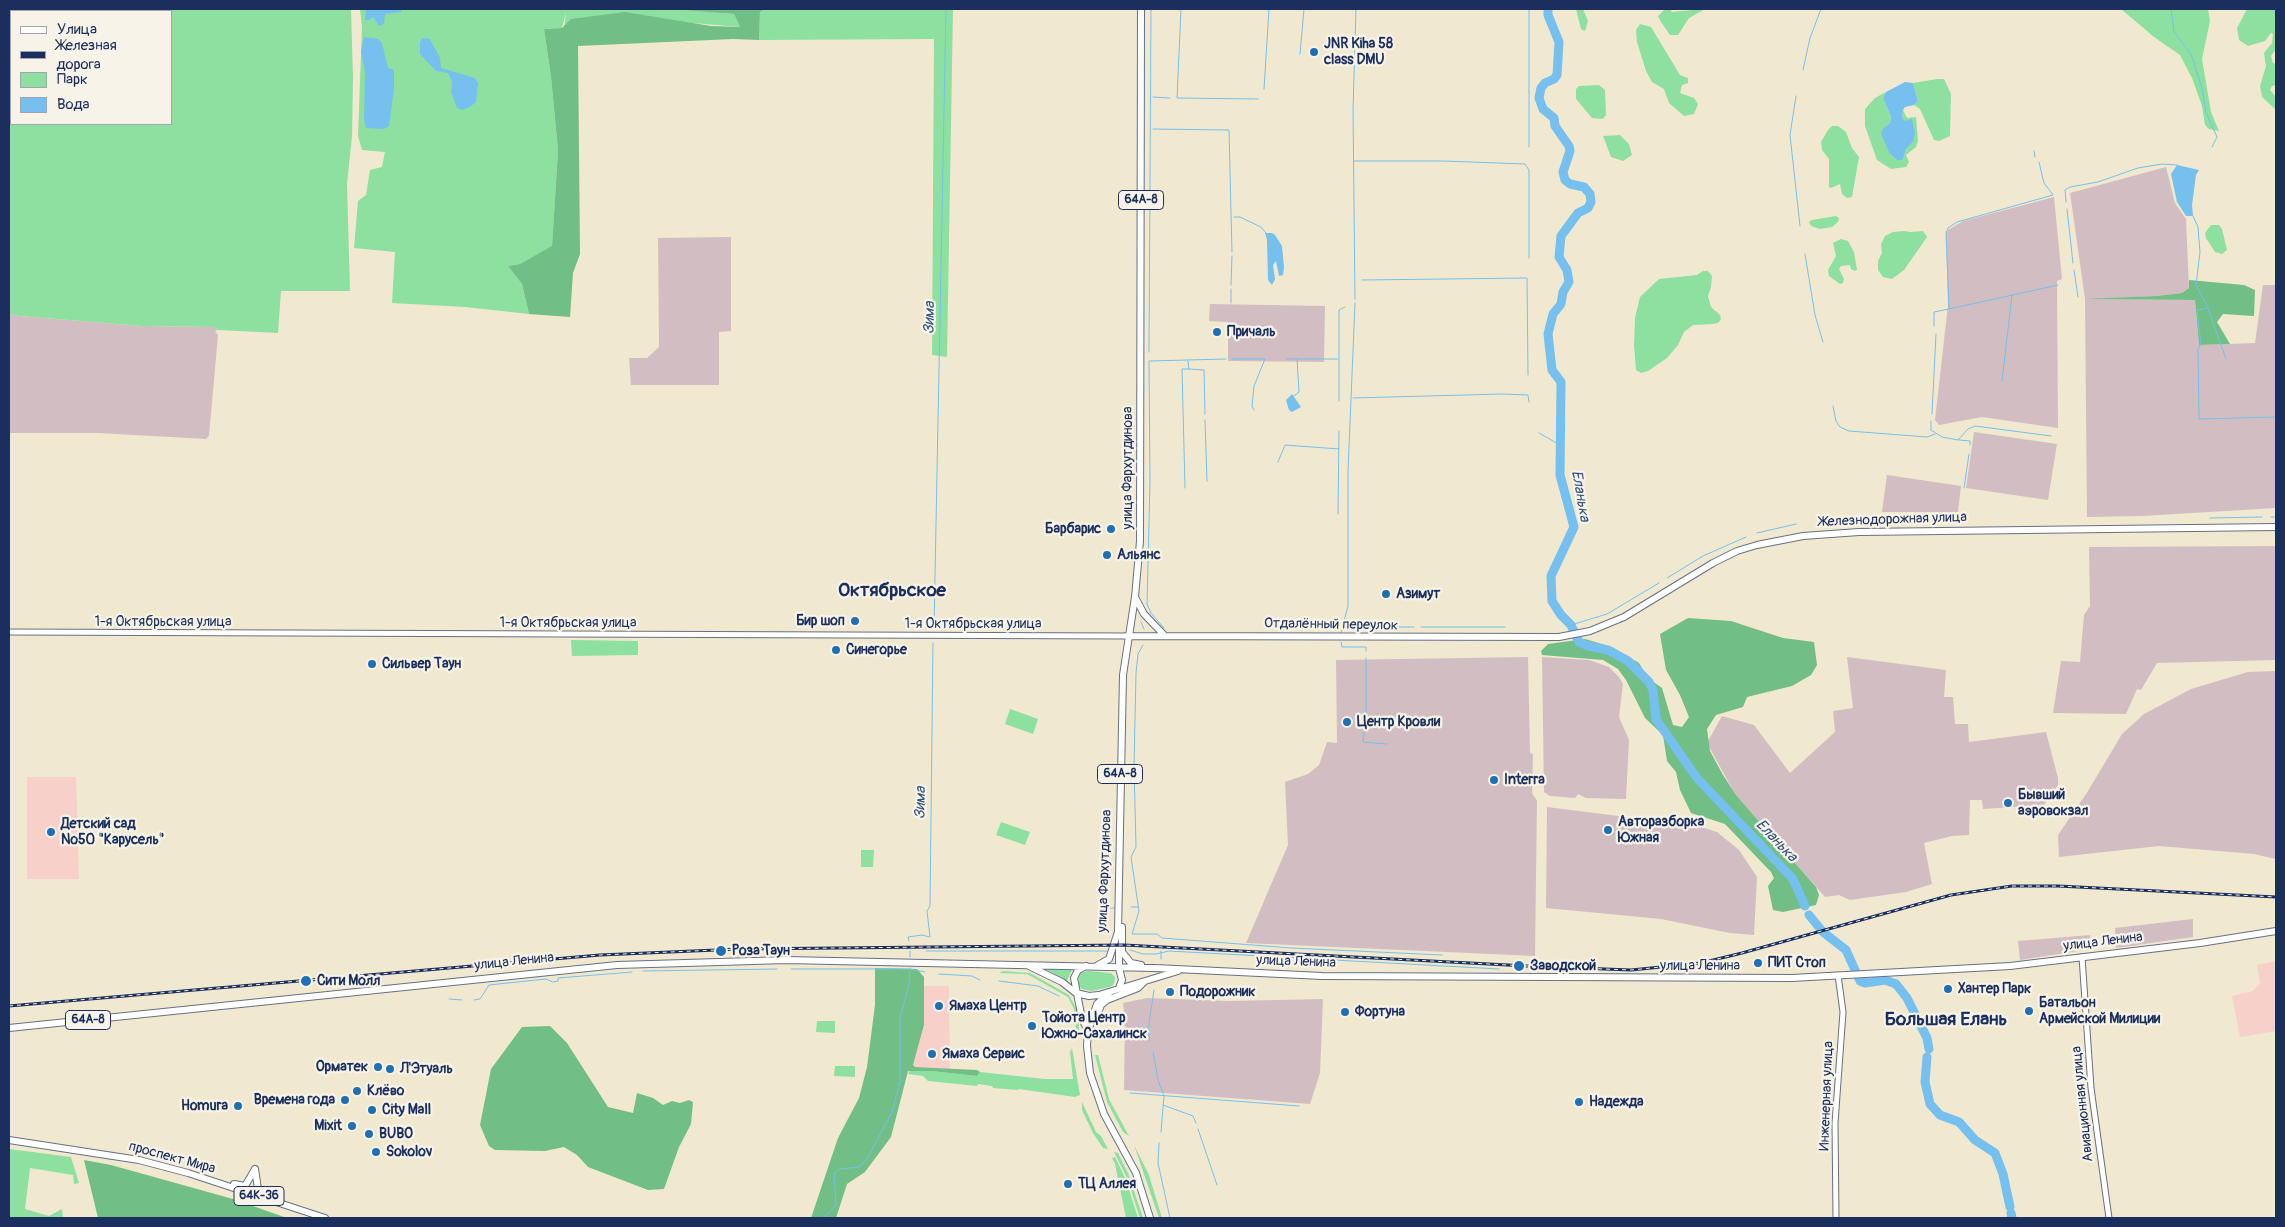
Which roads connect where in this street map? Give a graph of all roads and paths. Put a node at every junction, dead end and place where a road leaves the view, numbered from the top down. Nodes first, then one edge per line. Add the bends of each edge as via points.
1 (1141, 9) edge
2 (2276, 527) edge
3 (1135, 597) junction
4 (9, 632) edge
5 (1127, 636) junction
6 (1166, 636) junction
7 (1534, 638) joint
8 (1119, 873) junction
9 (2276, 931) edge
10 (1118, 932) junction
11 (2082, 957) junction
12 (1023, 964) junction
13 (1086, 966) junction
14 (1119, 968) junction
15 (1155, 968) junction
16 (1182, 970) junction
17 (1838, 975) junction
18 (1146, 980) junction
19 (1119, 988) junction
20 (1110, 992) junction
21 (1076, 993) junction
22 (9, 1028) edge
23 (1088, 1031) junction
24 (9, 1140) edge
25 (255, 1167) junction
26 (213, 1181) junction
27 (252, 1194) junction
28 (290, 1206) junction
29 (325, 1218) edge
30 (1150, 1218) edge
31 (1836, 1218) edge
32 (2109, 1218) edge

1 - 3 main road, улица Фархутдинова / 64А-8 via 1142,481
2 - 7 main road, Железнодорожная улица via 1859,532 1803,536 1737,551 1624,617 1590,631
3 - 5 main road, улица Фархутдинова / 64А-8
3 - 6 main road via 1144,614
4 - 5 street, 1-я Октябрьская улица
5 - 6 main road, Отдалённый переулок
5 - 8 main road, улица Фархутдинова / 64А-8 via 1121,716
6 - 7 main road, Отдалённый переулок
8 - 10 main road, улица Фархутдинова / 64А-8
8 - 15 main road via 1123,889 1122,952 1131,963
9 - 11 main road, улица Ленина
10 - 13 main road, улица Фархутдинова / 64А-8 via 1109,959 1102,965
10 - 14 main road
11 - 17 main road, улица Ленина via 2005,966
11 - 32 street, Авиационная улица via 2091,1088
12 - 13 main road, улица Ленина / 64А-8
12 - 21 main road, улица Ленина / 64А-8 via 1055,978
12 - 22 main road, улица Ленина / 64А-8 via 787,960 617,965
13 - 14 main road, 64А-8
13 - 21 main road via 1078,970 1074,978
14 - 15 main road, улица Ленина
14 - 19 main road via 1122,980
15 - 16 main road, улица Ленина
16 - 17 main road, улица Ленина via 1322,976 1792,978
16 - 18 main road, улица Ленина
17 - 31 street, Инженерная улица via 1843,1012 1835,1123
18 - 19 main road, улица Ленина
18 - 23 main road via 1138,988 1115,996 1102,1005
19 - 20 main road, улица Ленина
20 - 21 main road via 1099,995
20 - 23 main road via 1097,1004
21 - 23 main road
23 - 30 main road via 1089,1064 1095,1092 1134,1168
24 - 26 main road, проспект Мира / 64К-36 via 139,1160
25 - 26 main road via 245,1186
25 - 27 main road
25 - 28 main road via 258,1189
26 - 27 main road, проспект Мира / 64К-36
27 - 28 main road, проспект Мира / 64К-36
28 - 29 main road, проспект Мира / 64К-36

